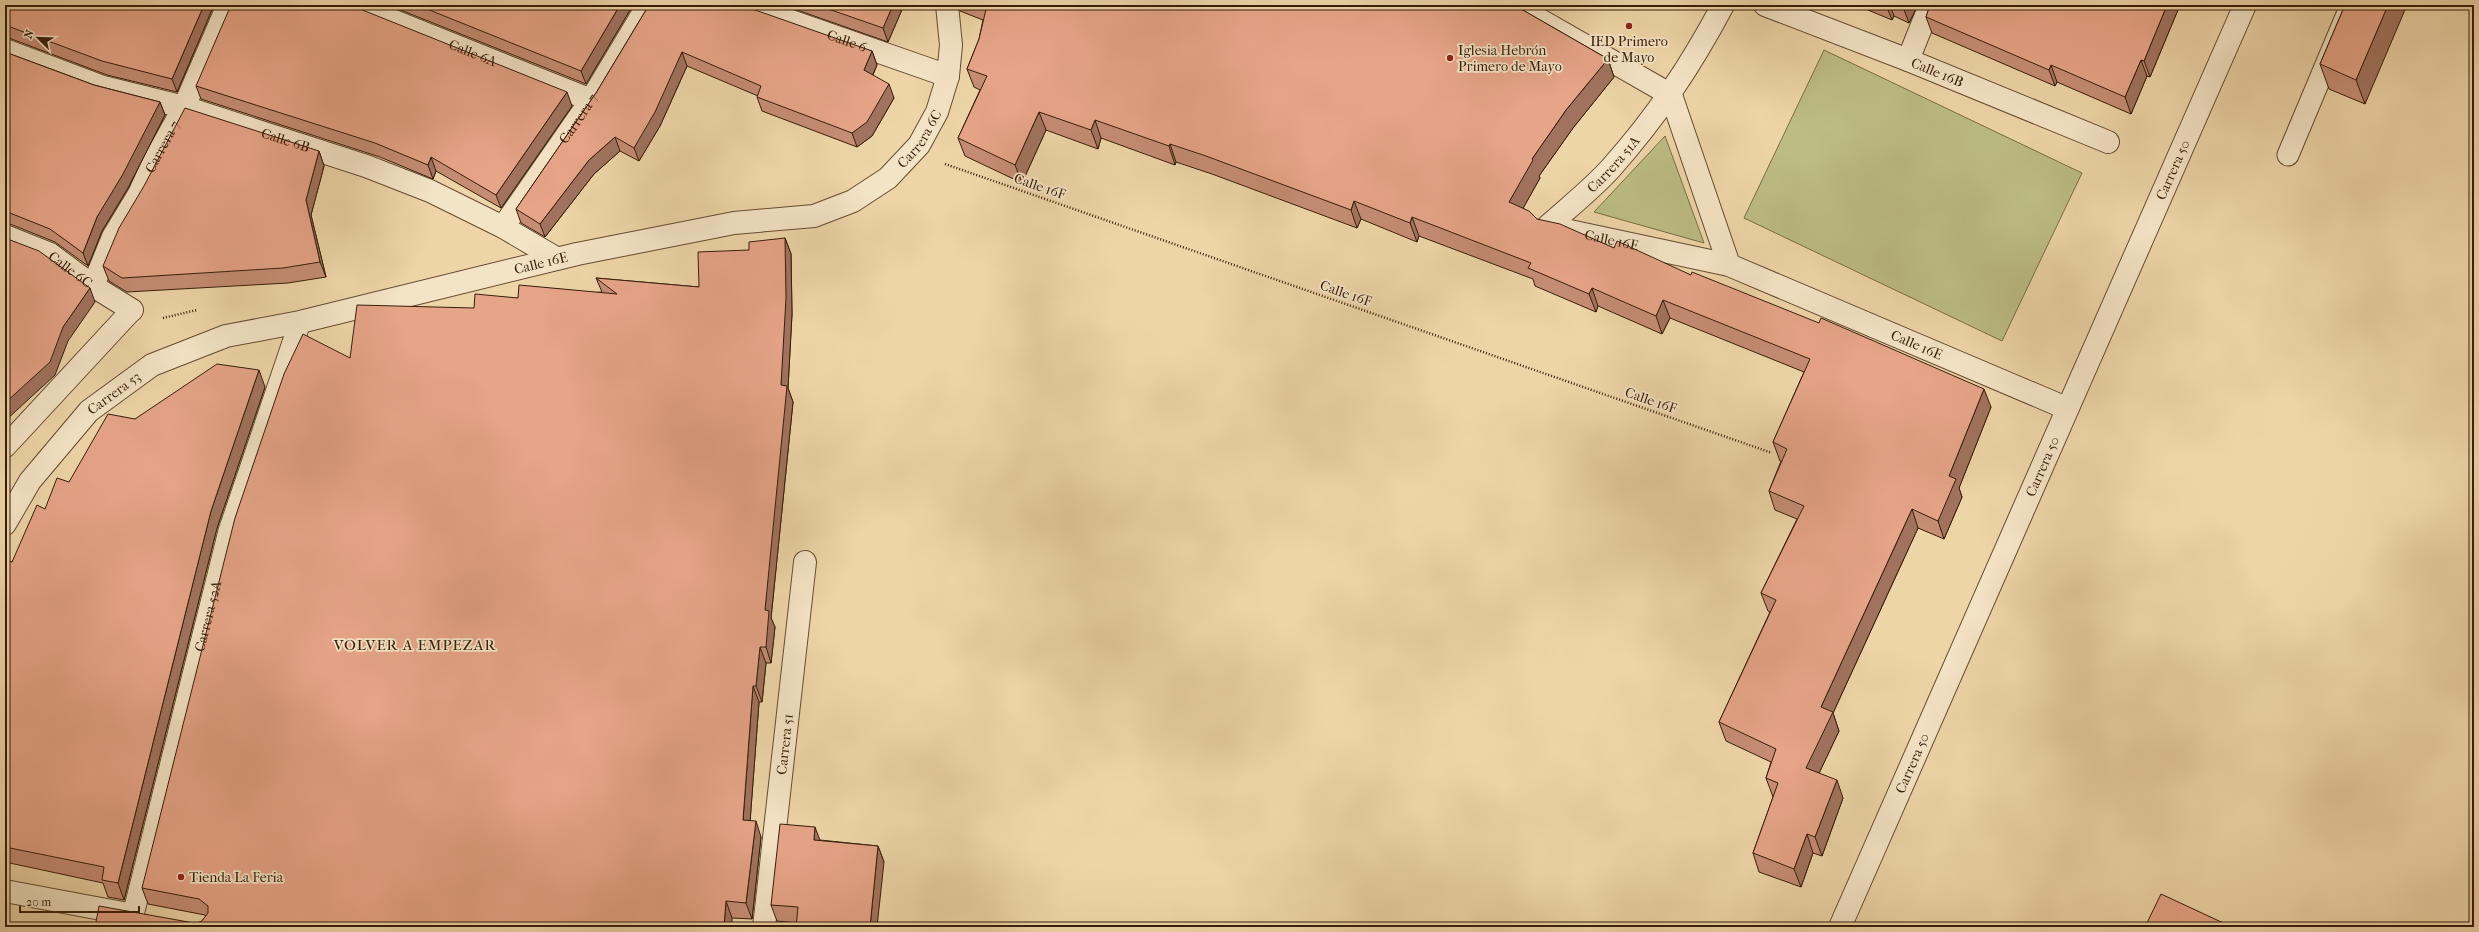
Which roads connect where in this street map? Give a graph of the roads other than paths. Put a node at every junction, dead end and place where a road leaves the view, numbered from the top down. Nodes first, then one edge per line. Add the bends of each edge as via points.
1 (228, 5) edge
2 (354, 5) edge
3 (648, 5) edge
4 (745, 5) edge
5 (1514, 5) edge
6 (1723, 5) edge
7 (1765, 5) edge
8 (1930, 5) edge
9 (2245, 5) edge
10 (2351, 5) edge
11 (948, 9) edge
12 (5, 50) edge
13 (1908, 60) junction
14 (948, 76) junction
15 (1671, 95) junction
16 (591, 100) junction
17 (184, 107) junction
18 (2108, 142) dead end
19 (2288, 155) dead end
20 (814, 216) joint
21 (1548, 226) joint
22 (503, 227) junction
23 (5, 236) edge
24 (556, 258) junction
25 (1729, 265) junction
26 (93, 286) junction
27 (132, 310) joint
28 (300, 322) junction
29 (271, 328) joint
30 (2066, 408) junction
31 (5, 447) edge
32 (5, 524) edge
33 (804, 562) dead end
34 (5, 891) edge
35 (133, 916) junction
36 (156, 919) edge
37 (764, 927) edge
38 (1840, 927) edge

1 - 17 street, Carrera 7
2 - 16 street, Calle 6A
3 - 16 street, Carrera 7
4 - 14 street, Calle 6
5 - 15 street
6 - 15 street, Carrera 51A via 1699,51
7 - 13 street, Calle 16B
8 - 13 street
9 - 30 street, Carrera 50
10 - 19 lane
11 - 14 street, Carrera 6C via 951,45
12 - 17 street, Calle 6B via 103,87
13 - 18 street, Calle 16B
14 - 20 street, Carrera 6C via 937,112 919,145 888,178 853,201
15 - 21 street, Carrera 51A via 1610,169
15 - 25 street
16 - 22 street, Carrera 7
17 - 22 street, Calle 6B via 366,166 430,191
17 - 26 street, Carrera 7 via 139,194 113,237
20 - 24 street, Calle 16E via 734,222
21 - 25 street, Calle 16E
22 - 24 street, Calle 6B
23 - 26 street, Calle 6C via 50,254
24 - 28 street, Calle 16E
25 - 30 street, Calle 16E
26 - 27 street, Calle 6C
27 - 31 lane
28 - 29 street, Calle 16E
28 - 35 lane, Carrera 52A via 228,531
29 - 32 street, Carrera 53 via 226,336 152,365 89,411 30,480
30 - 38 street, Carrera 50
33 - 37 street, Carrera 51
34 - 35 street
35 - 36 street

